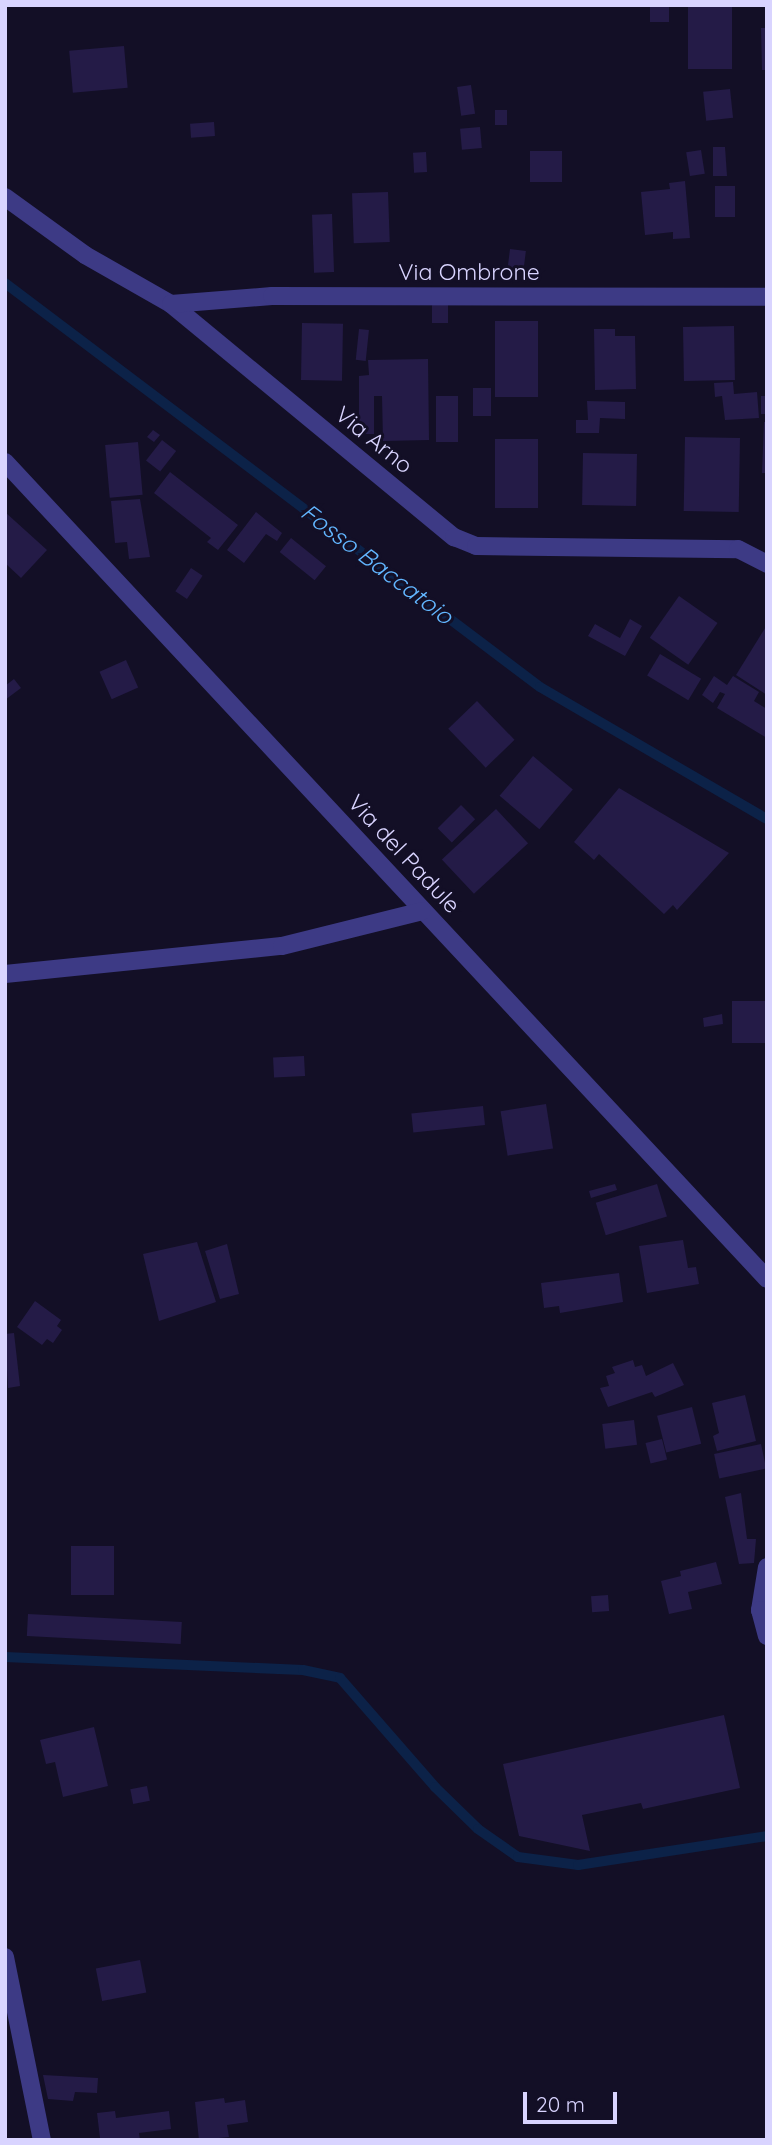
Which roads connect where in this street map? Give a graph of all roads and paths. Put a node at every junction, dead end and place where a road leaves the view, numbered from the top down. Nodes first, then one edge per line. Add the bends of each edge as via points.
1 (5, 197) edge
2 (767, 297) edge
3 (171, 304) junction
4 (5, 462) edge
5 (767, 564) edge
6 (422, 911) junction
7 (5, 974) edge
8 (767, 1279) edge
9 (767, 1566) edge
10 (767, 1636) edge
11 (5, 1957) edge
12 (42, 2140) edge

1 - 3 street, Via Arno via 85,255
2 - 3 street, Via Ombrone via 272,296
3 - 5 street, Via Arno via 454,537 476,546 738,550
4 - 6 street, Via del Padule
6 - 7 street via 282,946
6 - 8 street, Via del Padule
9 - 10 street via 760,1610
11 - 12 street

